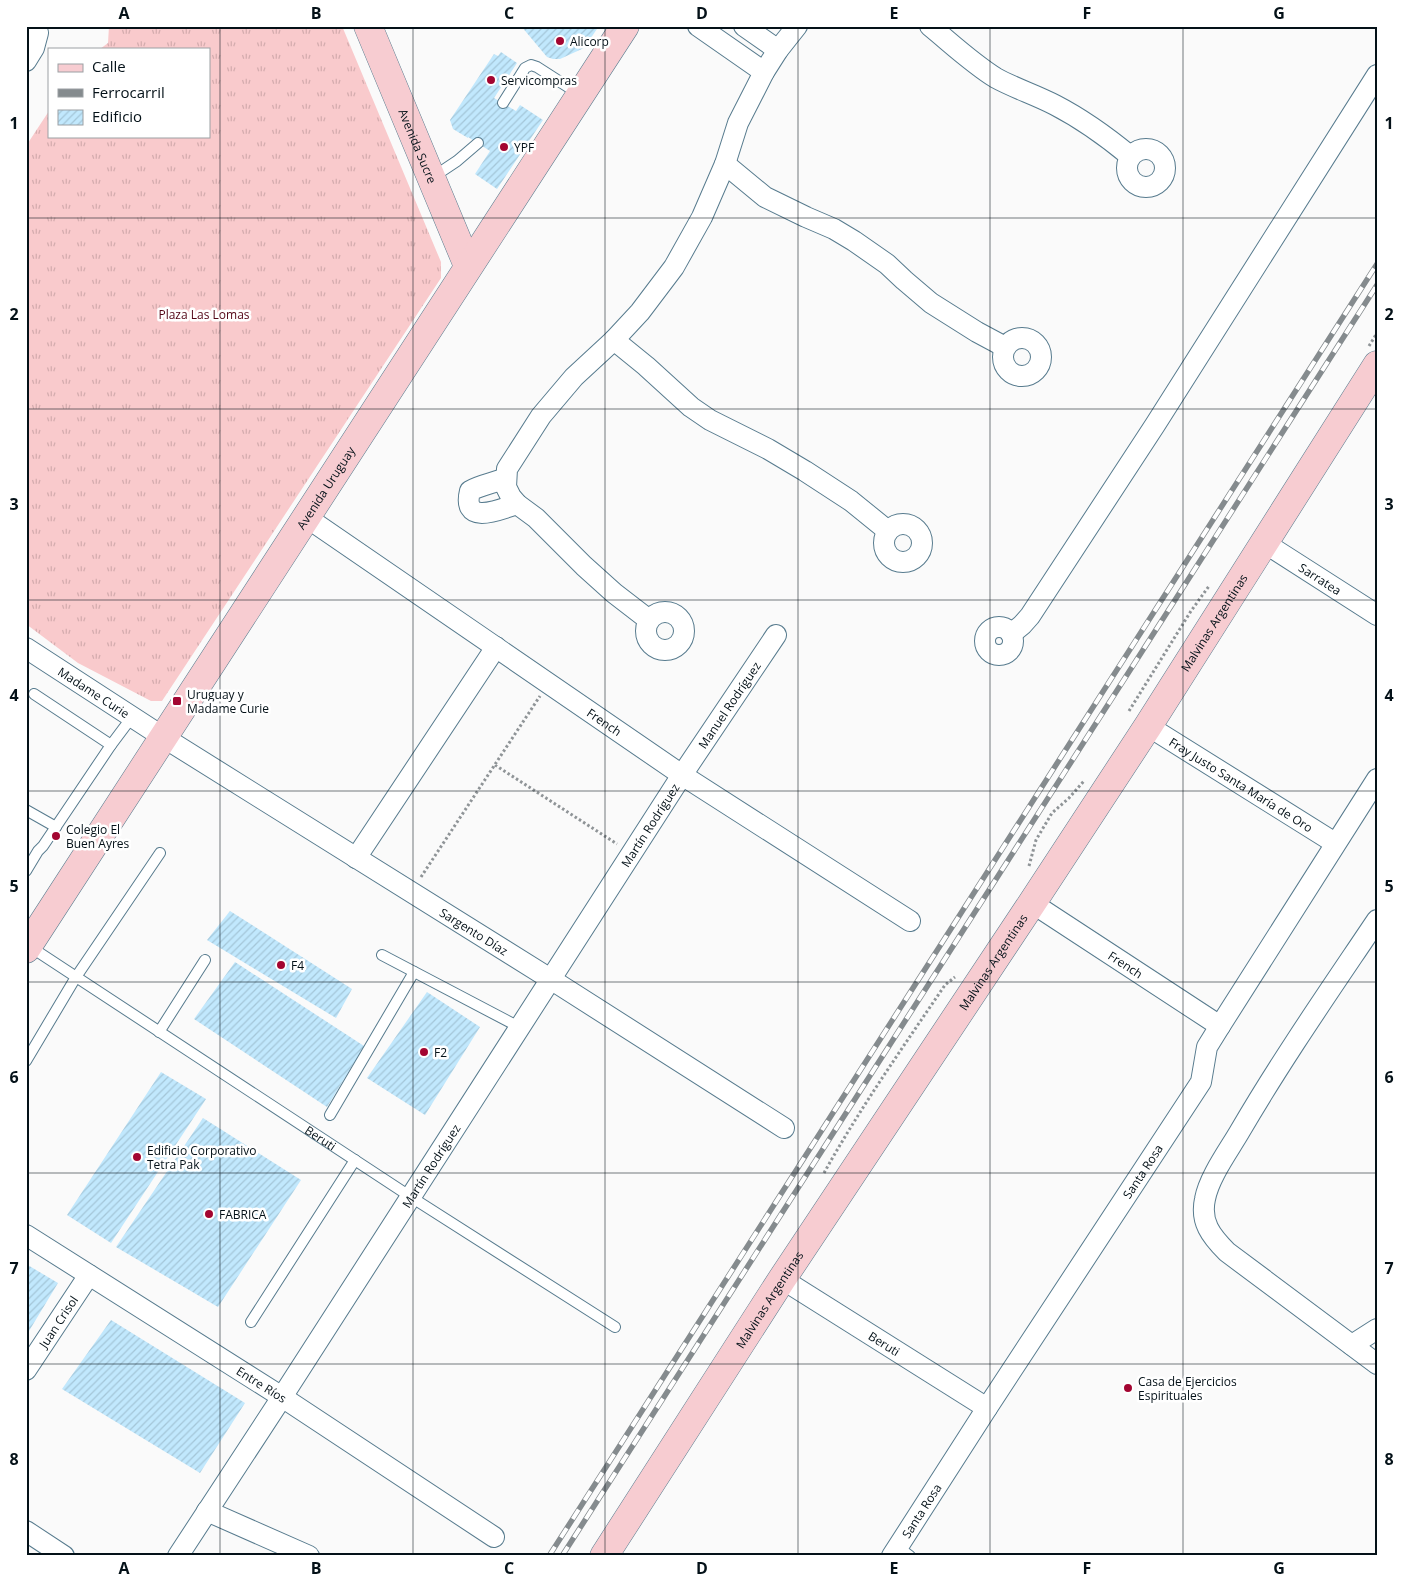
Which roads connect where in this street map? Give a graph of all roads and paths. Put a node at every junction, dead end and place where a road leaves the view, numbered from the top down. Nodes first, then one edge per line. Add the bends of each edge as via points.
1 (368, 26) edge
2 (624, 26) edge
3 (698, 26) edge
4 (744, 26) edge
5 (797, 26) edge
6 (930, 26) edge
7 (35, 30) edge
8 (778, 50) junction
9 (26, 61) edge
10 (764, 72) junction
11 (1377, 75) edge
12 (580, 94) junction
13 (503, 103) dead end
14 (478, 143) dead end
15 (1130, 156) dead end
16 (725, 164) junction
17 (431, 178) junction
18 (468, 266) junction
19 (614, 340) junction
20 (1005, 347) dead end
21 (1376, 366) edge
22 (506, 478) junction
23 (517, 504) junction
24 (306, 517) junction
25 (888, 531) dead end
26 (1263, 542) junction
27 (1377, 615) edge
28 (649, 620) dead end
29 (1011, 634) dead end
30 (776, 635) dead end
31 (496, 647) junction
32 (26, 648) edge
33 (548, 683) junction
34 (34, 694) dead end
35 (132, 717) junction
36 (1148, 726) junction
37 (163, 737) junction
38 (111, 745) junction
39 (495, 765) junction
40 (682, 775) junction
41 (1377, 779) edge
42 (26, 810) edge
43 (56, 828) junction
44 (1335, 843) junction
45 (26, 850) edge
46 (38, 851) junction
47 (160, 853) dead end
48 (632, 854) junction
49 (356, 858) junction
50 (26, 871) edge
51 (412, 892) junction
52 (1032, 903) junction
53 (1377, 920) edge
54 (910, 921) dead end
55 (27, 946) edge
56 (382, 955) dead end
57 (205, 960) dead end
58 (414, 972) junction
59 (76, 977) junction
60 (552, 980) junction
61 (1220, 1026) junction
62 (521, 1028) junction
63 (159, 1032) junction
64 (26, 1061) edge
65 (330, 1115) dead end
66 (784, 1128) dead end
67 (354, 1160) junction
68 (411, 1197) junction
69 (26, 1235) edge
70 (89, 1275) junction
71 (782, 1279) junction
72 (251, 1322) dead end
73 (615, 1327) dead end
74 (1377, 1329) edge
75 (1352, 1345) junction
76 (1377, 1364) edge
77 (26, 1370) edge
78 (282, 1398) junction
79 (987, 1408) junction
80 (207, 1511) junction
81 (26, 1531) edge
82 (494, 1537) dead end
83 (900, 1553) edge
84 (64, 1556) edge
85 (178, 1556) edge
86 (309, 1556) edge
87 (604, 1556) edge

1 - 17 street, Avenida Sucre
2 - 12 street, Avenida Uruguay
3 - 10 street
4 - 8 street
5 - 8 street
6 - 15 street via 980,68 1073,115 1104,134
7 - 9 street via 34,48
8 - 10 street
10 - 16 street via 738,123
11 - 29 street via 1150,433 1030,616
12 - 13 lane via 531,65 525,68
12 - 18 street, Avenida Uruguay
14 - 17 lane
16 - 19 street via 702,217 674,267
16 - 20 street via 765,197 854,241 887,264 931,303
17 - 18 street, Avenida Sucre
18 - 24 street, Avenida Uruguay
19 - 22 street via 574,377 542,416 507,469
19 - 25 street via 710,420 805,471 851,501
21 - 26 street, Malvinas Argentinas
22 - 23 street via 506,487
22 - 23 street via 478,486 470,492 469,505 479,514 488,514
23 - 28 street via 536,518 614,593
24 - 31 street, French
24 - 37 street, Avenida Uruguay
26 - 27 street, Sarratea
26 - 36 street, Malvinas Argentinas
30 - 40 street, Manuel Rodríguez
31 - 33 street, French
31 - 49 street
32 - 35 street, Madame Curie
33 - 39 path
33 - 40 street, French
34 - 38 lane
35 - 37 street, Madame Curie
35 - 38 lane
36 - 44 street, Fray Justo Santa María de Oro
36 - 52 street, Malvinas Argentinas
37 - 49 street, Sargento Díaz
37 - 55 street, Avenida Uruguay
38 - 43 lane
39 - 48 path
39 - 51 path
40 - 48 street, Martín Rodríguez
40 - 54 street, French
41 - 44 street, Santa Rosa
42 - 43 lane
43 - 46 lane
44 - 61 street, Santa Rosa
45 - 46 lane
46 - 50 lane
47 - 59 lane
48 - 60 street, Martín Rodríguez
49 - 51 street, Sargento Díaz
51 - 60 street, Sargento Díaz
52 - 61 street, French
52 - 71 street, Malvinas Argentinas
53 - 75 street via 1267,1084 1215,1175 1205,1199 1204,1220 1212,1237 1227,1252
55 - 59 lane, Beruti
56 - 58 lane
57 - 63 lane
58 - 62 lane
58 - 65 lane
59 - 63 lane, Beruti
59 - 64 lane
60 - 62 street, Martín Rodríguez
60 - 66 street, Sargento Díaz
61 - 79 street, Santa Rosa via 1207,1047 1201,1082
62 - 68 street, Martín Rodríguez
63 - 67 lane, Beruti
67 - 68 lane, Beruti
67 - 72 lane
68 - 73 lane, Beruti
68 - 78 street, Martín Rodríguez
69 - 70 street, Entre Ríos
70 - 77 street, Juan Crisol
70 - 78 street, Entre Ríos
71 - 79 street, Beruti
71 - 87 street, Malvinas Argentinas
74 - 75 street
75 - 76 street
78 - 80 street, Martín Rodríguez
78 - 82 street, Entre Ríos
79 - 83 street, Santa Rosa
80 - 85 street, Martín Rodríguez
80 - 86 street
81 - 84 street

